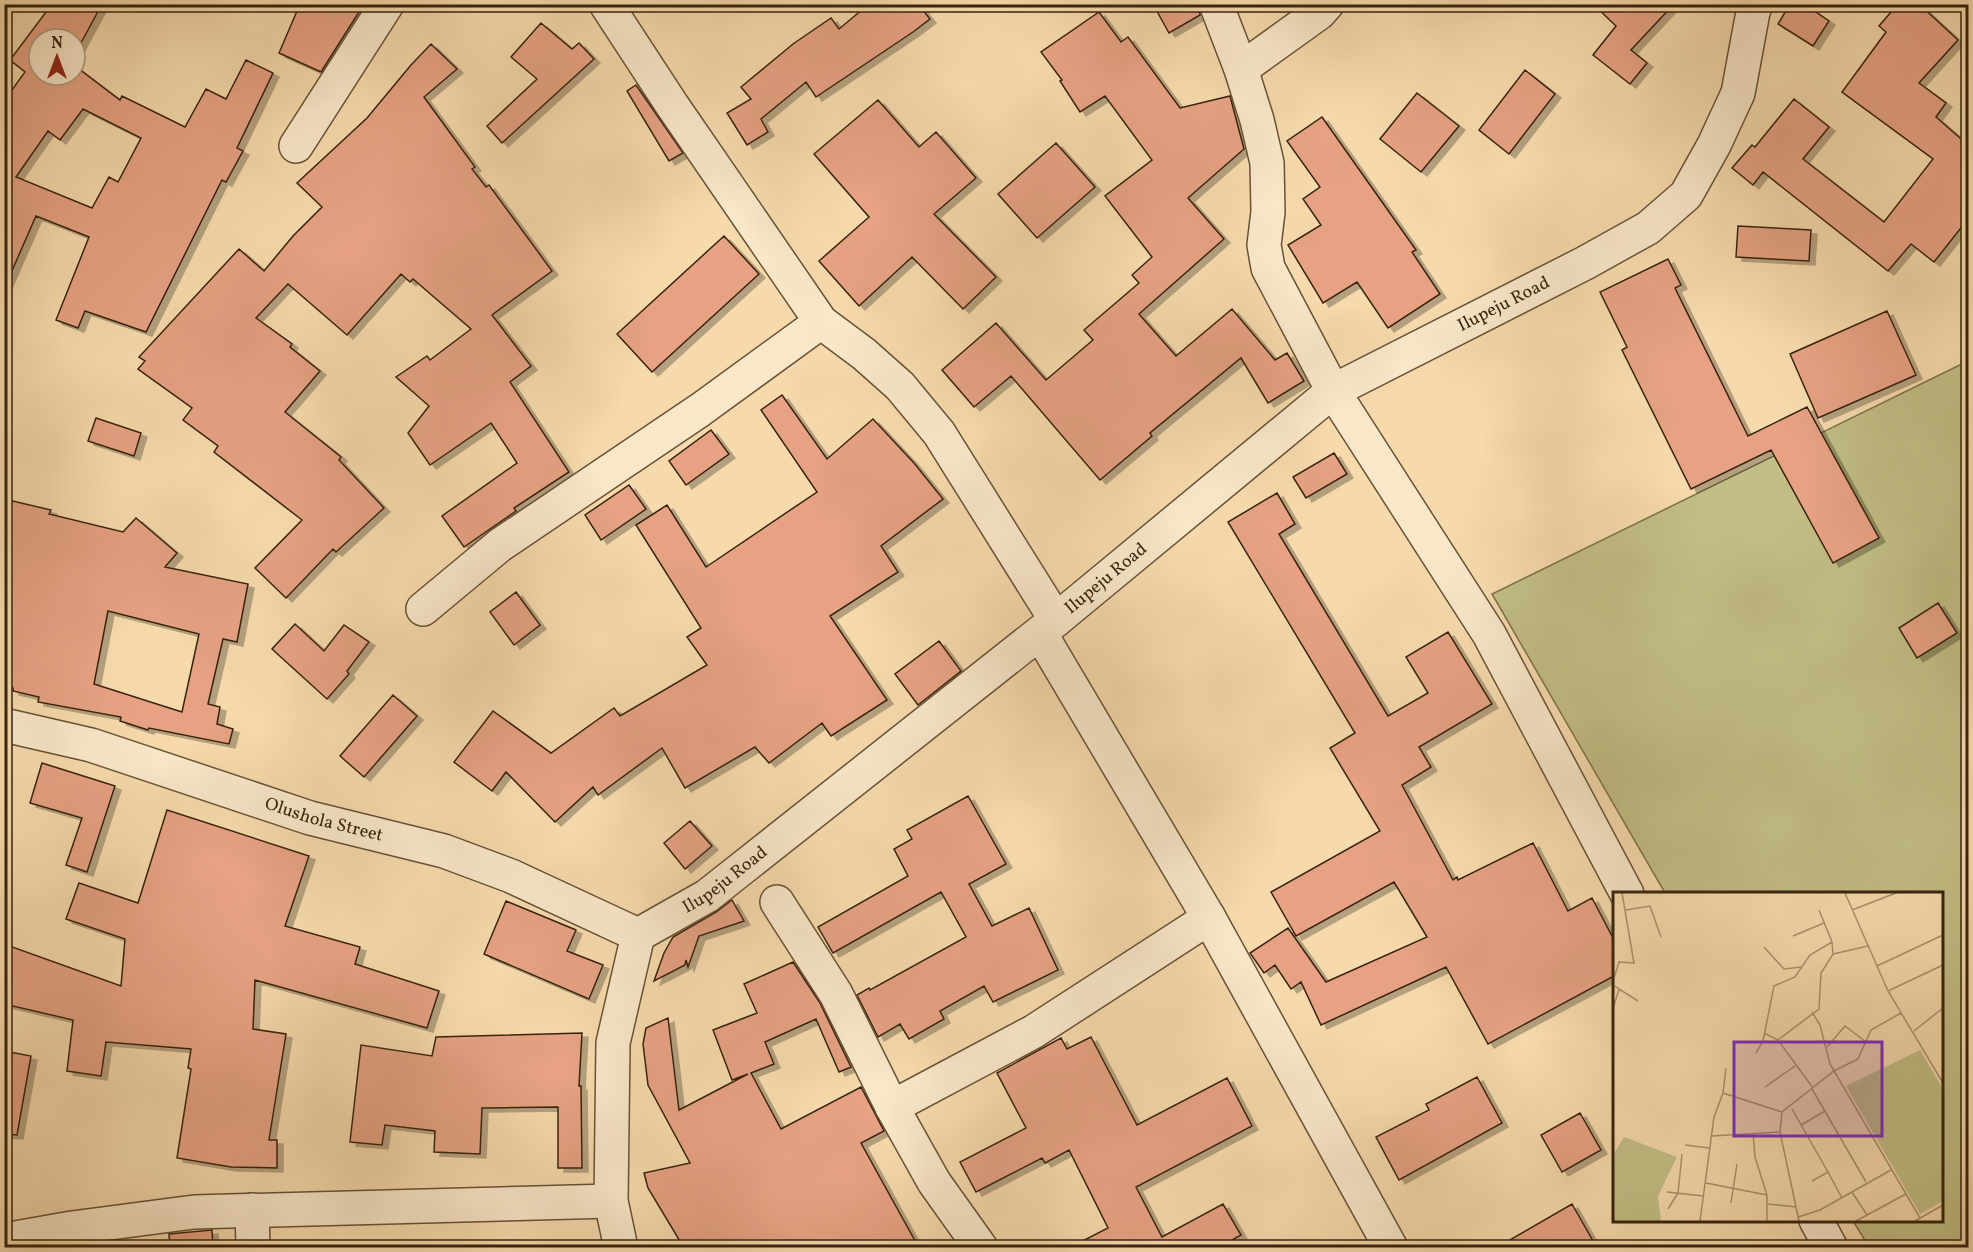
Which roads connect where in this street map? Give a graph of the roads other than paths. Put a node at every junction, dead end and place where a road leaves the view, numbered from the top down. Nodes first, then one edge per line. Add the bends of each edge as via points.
1 (387, 4) edge
2 (606, 4) edge
3 (1216, 4) edge
4 (1327, 4) edge
5 (1751, 7) edge
6 (1241, 69) junction
7 (296, 146) dead end
8 (821, 322) junction
9 (1333, 391) junction
10 (423, 609) dead end
11 (1048, 626) junction
12 (4, 725) edge
13 (1626, 892) edge
14 (777, 902) dead end
15 (1209, 918) junction
16 (638, 935) junction
17 (892, 1107) junction
18 (611, 1201) junction
19 (252, 1210) junction
20 (1817, 1222) edge
21 (4, 1240) edge
22 (253, 1248) edge
23 (621, 1248) edge
24 (981, 1248) edge
25 (1391, 1248) edge
26 (1831, 1248) edge

1 - 7 street
2 - 8 street
3 - 6 street
4 - 6 street
5 - 9 street, Ilupeju Road via 1738,93 1686,195 1648,228 1585,263
6 - 9 street via 1267,163 1264,245 1268,268
8 - 10 street via 700,410 500,545
8 - 11 street via 900,386 939,433
9 - 11 street, Ilupeju Road
9 - 13 street via 1489,634
11 - 15 street
11 - 16 street, Ilupeju Road via 707,896
12 - 16 street, Olushola Street via 91,745 310,818 444,851 511,876
14 - 17 street via 836,994
15 - 17 street via 1033,1032
15 - 25 street
16 - 18 street via 613,1043
17 - 24 street via 934,1182
18 - 19 street
18 - 23 street
19 - 21 street via 194,1212
19 - 22 street
20 - 26 street

